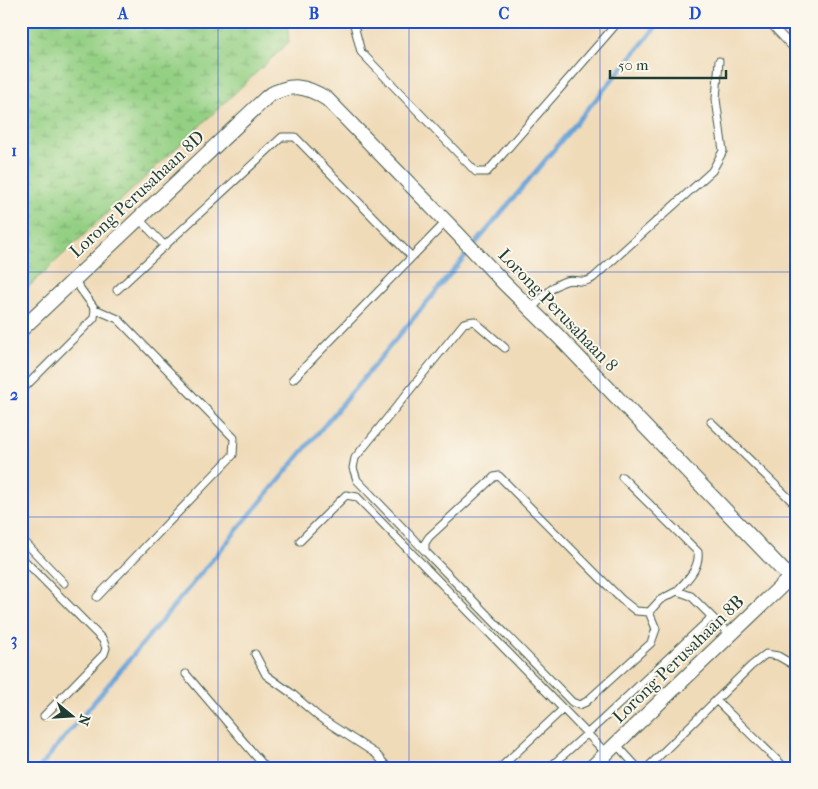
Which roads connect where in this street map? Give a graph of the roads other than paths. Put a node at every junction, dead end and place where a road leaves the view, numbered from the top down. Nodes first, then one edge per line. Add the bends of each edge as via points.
1 (353, 21) edge
2 (620, 21) edge
3 (768, 21) edge
4 (797, 52) edge
5 (719, 61) dead end
6 (280, 89) joint
7 (138, 218) junction
8 (446, 222) junction
9 (165, 246) junction
10 (412, 257) junction
11 (74, 280) junction
12 (117, 290) dead end
13 (95, 309) junction
14 (531, 309) junction
15 (21, 330) edge
16 (505, 348) dead end
17 (293, 379) dead end
18 (21, 391) edge
19 (711, 422) dead end
20 (622, 477) dead end
21 (797, 506) edge
22 (21, 538) edge
23 (300, 540) dead end
24 (425, 551) junction
25 (21, 557) edge
26 (795, 578) edge
27 (64, 582) dead end
28 (677, 591) junction
29 (97, 597) dead end
30 (649, 612) junction
31 (712, 617) junction
32 (730, 635) junction
33 (255, 654) dead end
34 (797, 667) edge
35 (186, 674) dead end
36 (716, 700) junction
37 (563, 709) junction
38 (44, 716) dead end
39 (587, 734) junction
40 (611, 749) junction
41 (266, 768) edge
42 (388, 768) edge
43 (500, 768) edge
44 (549, 768) edge
45 (591, 768) edge
46 (638, 768) edge
47 (647, 768) edge
48 (785, 768) edge

1 - 2 lane via 361,52 476,172 487,172
3 - 4 lane
5 - 14 lane via 716,99 723,151 712,171 593,278 582,282 562,282
6 - 7 street, Lorong Perusahaan 8D via 268,96
6 - 8 street, Lorong Perusahaan 8 via 297,87 313,90 327,100
7 - 9 lane
7 - 11 street, Lorong Perusahaan 8D
8 - 10 lane
8 - 14 street, Lorong Perusahaan 8
9 - 10 lane via 282,137 295,137
9 - 12 lane
10 - 17 lane
11 - 13 lane
11 - 15 street, Lorong Perusahaan 8D
13 - 18 lane via 94,318
13 - 29 lane via 118,319 234,438 233,455
14 - 26 street, Lorong Perusahaan 8
16 - 24 lane via 474,321 464,323 355,458 353,468 357,480
19 - 21 lane
20 - 28 lane via 698,552 699,561
22 - 27 lane
23 - 37 lane via 346,495 356,498
24 - 30 lane via 429,538 494,477 499,476 621,599 636,611
24 - 30 lane via 572,702 579,705 652,643 656,629
25 - 38 lane via 102,640 106,648 104,654
26 - 32 street, Lorong Perusahaan 8B
28 - 30 lane via 660,600
28 - 31 lane via 691,596
31 - 32 lane
31 - 39 lane
32 - 40 street, Lorong Perusahaan 8B
33 - 42 lane via 266,674 319,717 376,754
34 - 36 lane via 778,656 766,654
35 - 41 lane
36 - 47 lane
36 - 48 lane
37 - 39 lane
37 - 43 lane
39 - 40 lane
39 - 44 lane
40 - 45 street, Lorong Perusahaan 8B
40 - 46 lane

